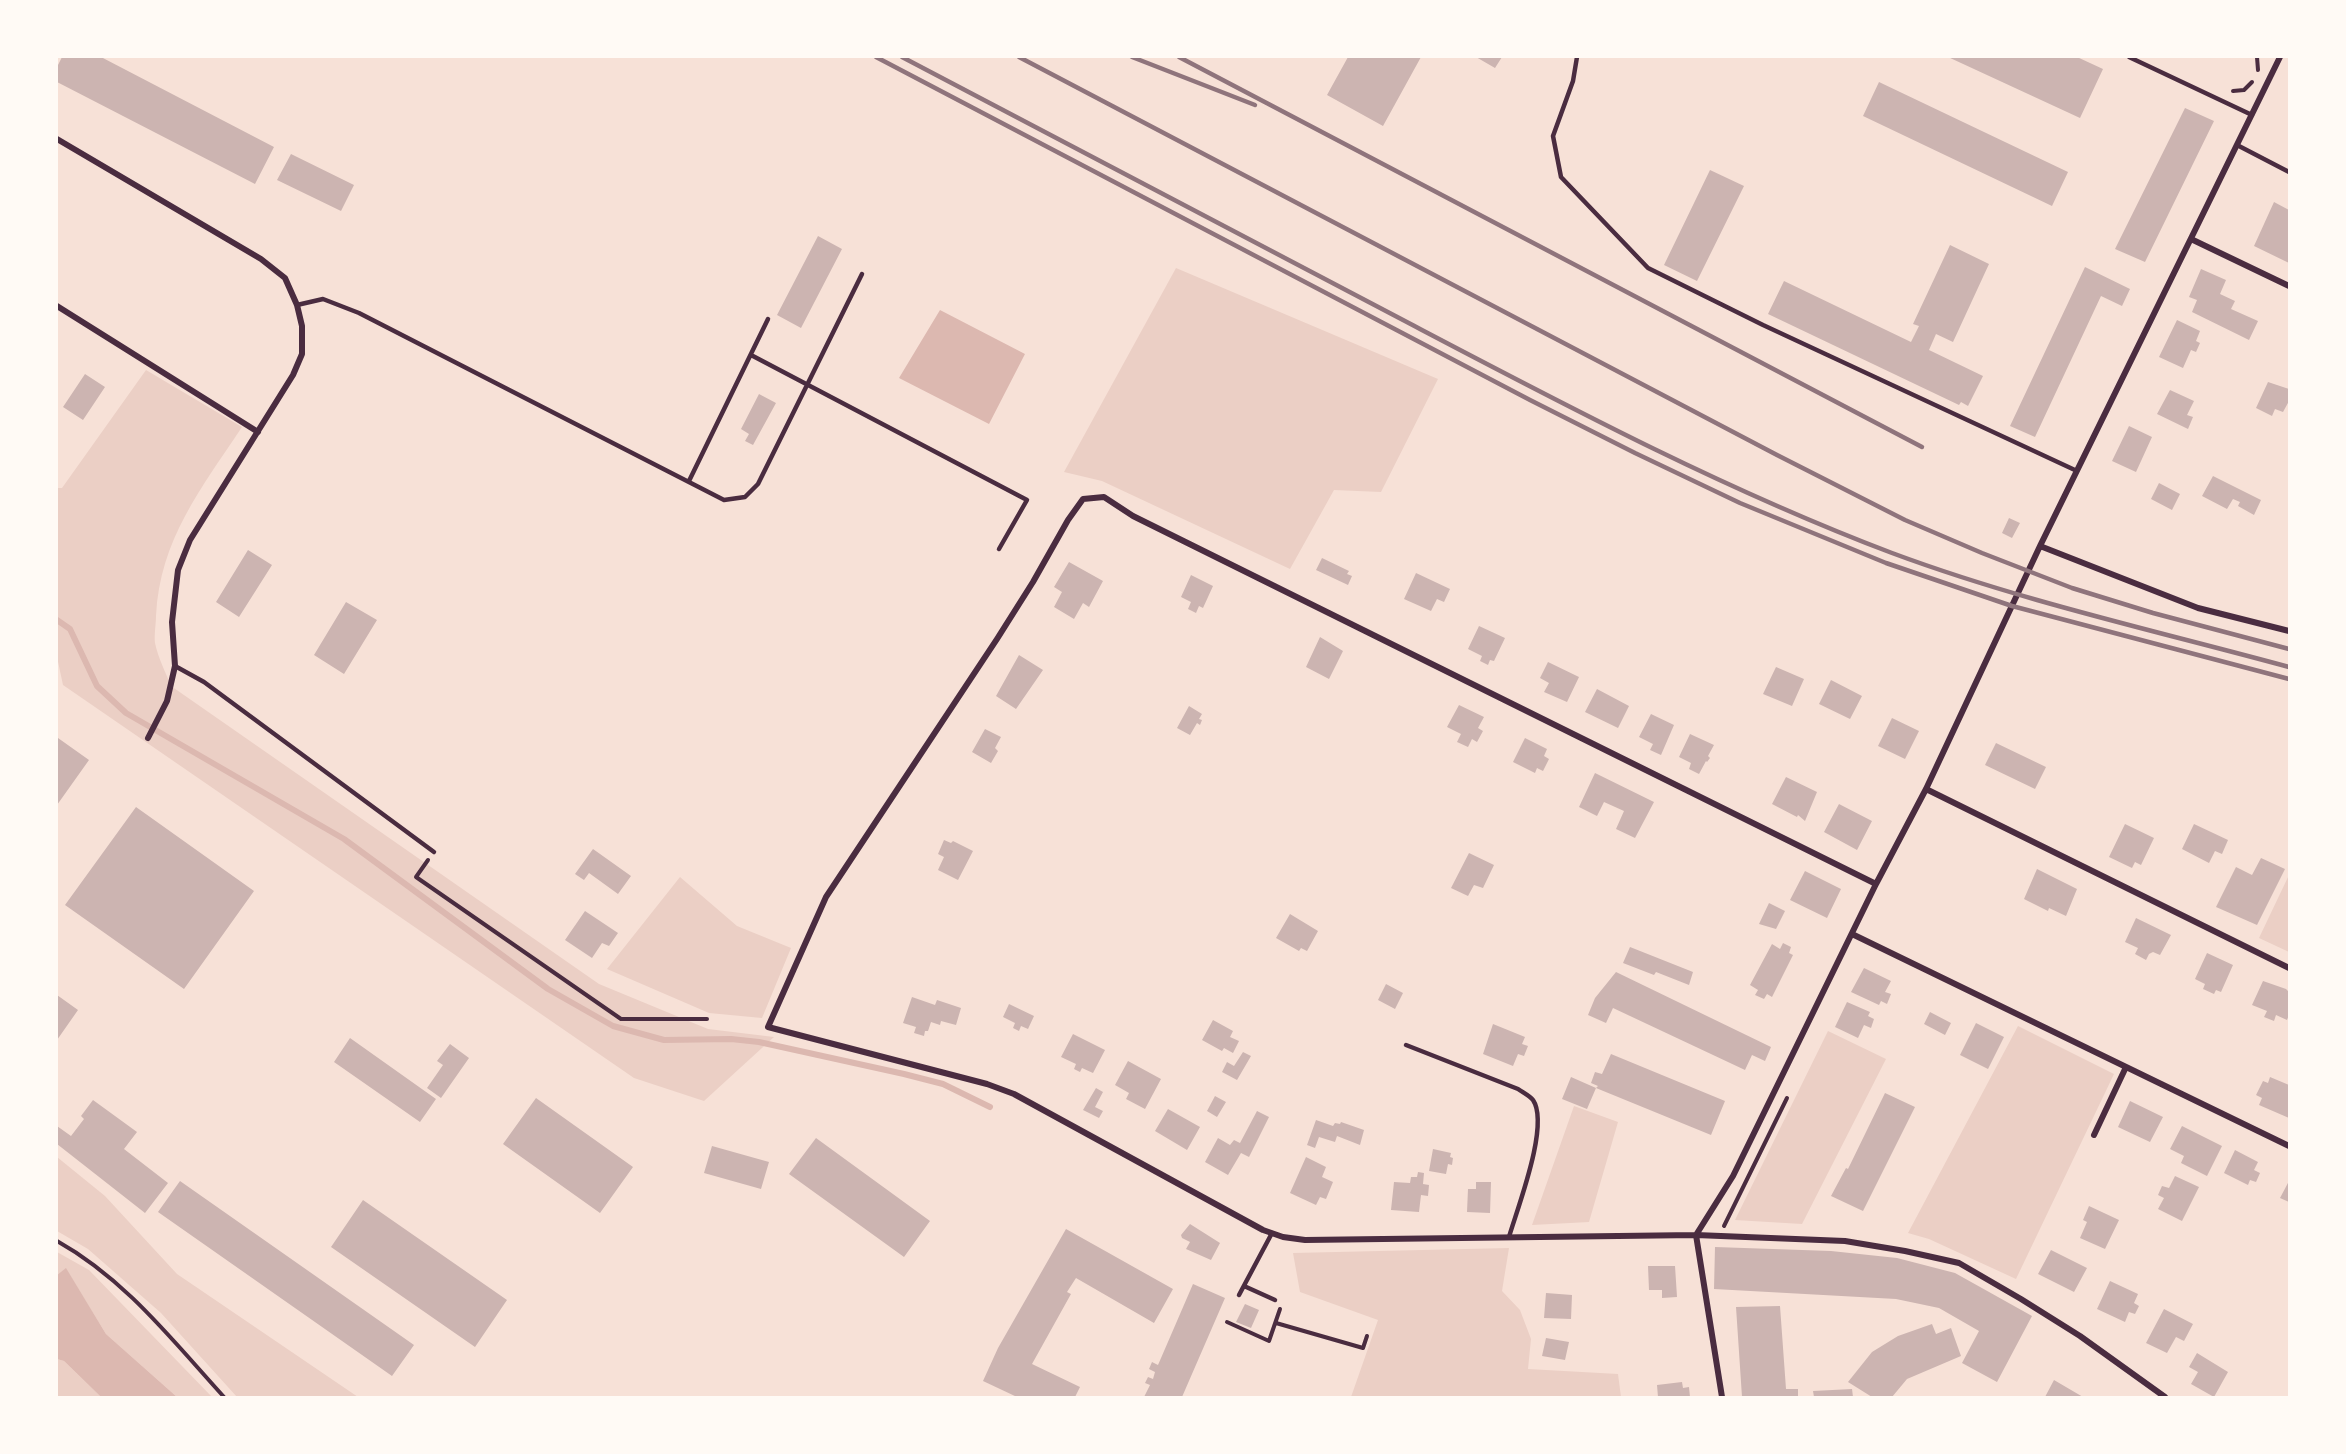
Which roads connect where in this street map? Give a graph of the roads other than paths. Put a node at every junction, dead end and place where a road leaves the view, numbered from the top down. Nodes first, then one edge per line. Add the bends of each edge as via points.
1 (1577, 57) edge
2 (2129, 57) edge
3 (2280, 57) edge
4 (2252, 115) junction
5 (57, 139) edge
6 (2237, 145) junction
7 (2289, 171) edge
8 (2191, 239) junction
9 (861, 274) dead end
10 (2289, 286) edge
11 (297, 305) junction
12 (57, 306) edge
13 (768, 319) dead end
14 (751, 355) junction
15 (808, 383) junction
16 (258, 432) junction
17 (2077, 471) junction
18 (689, 481) junction
19 (2040, 546) junction
20 (999, 549) dead end
21 (2289, 631) edge
22 (175, 666) junction
23 (148, 738) dead end
24 (1926, 789) junction
25 (434, 852) road end
26 (1876, 884) junction
27 (1852, 934) junction
28 (2289, 968) edge
29 (1406, 1045) dead end
30 (2127, 1067) junction
31 (2094, 1135) dead end
32 (2289, 1146) edge
33 (1272, 1233) junction
34 (1696, 1235) junction
35 (1509, 1237) junction
36 (1244, 1286) junction
37 (1239, 1295) dead end
38 (1275, 1300) dead end
39 (1722, 1397) edge
40 (2164, 1397) edge

1 - 17 lane via 1573,81 1553,136 1561,177 1648,268
2 - 4 lane
3 - 4 street
4 - 6 street
5 - 11 street via 261,259 285,278
6 - 7 lane
6 - 8 street
8 - 10 street
8 - 17 street
9 - 15 lane
11 - 16 street via 302,354
11 - 18 lane via 323,299 359,313
12 - 16 street
13 - 14 lane
14 - 15 lane
14 - 18 lane
15 - 18 lane via 759,484 745,496 724,500
15 - 20 lane via 1027,500
16 - 22 street via 190,540 178,570 172,622
17 - 19 street
19 - 21 street via 2199,608
19 - 24 street
22 - 23 street via 167,701
22 - 25 lane via 204,682
24 - 26 street
24 - 28 street
26 - 27 street
26 - 33 street via 1133,516 1104,497 1083,499 997,639 826,897 768,1027 1014,1094
27 - 30 street
27 - 34 street via 1732,1176
29 - 35 lane via 1518,1089 1533,1100 1539,1115 1537,1143
30 - 31 street
30 - 32 street
33 - 35 street via 1305,1240
33 - 36 lane
34 - 35 street
34 - 39 street
34 - 40 street via 1845,1241 1959,1263 2080,1336
36 - 37 lane
36 - 38 lane

